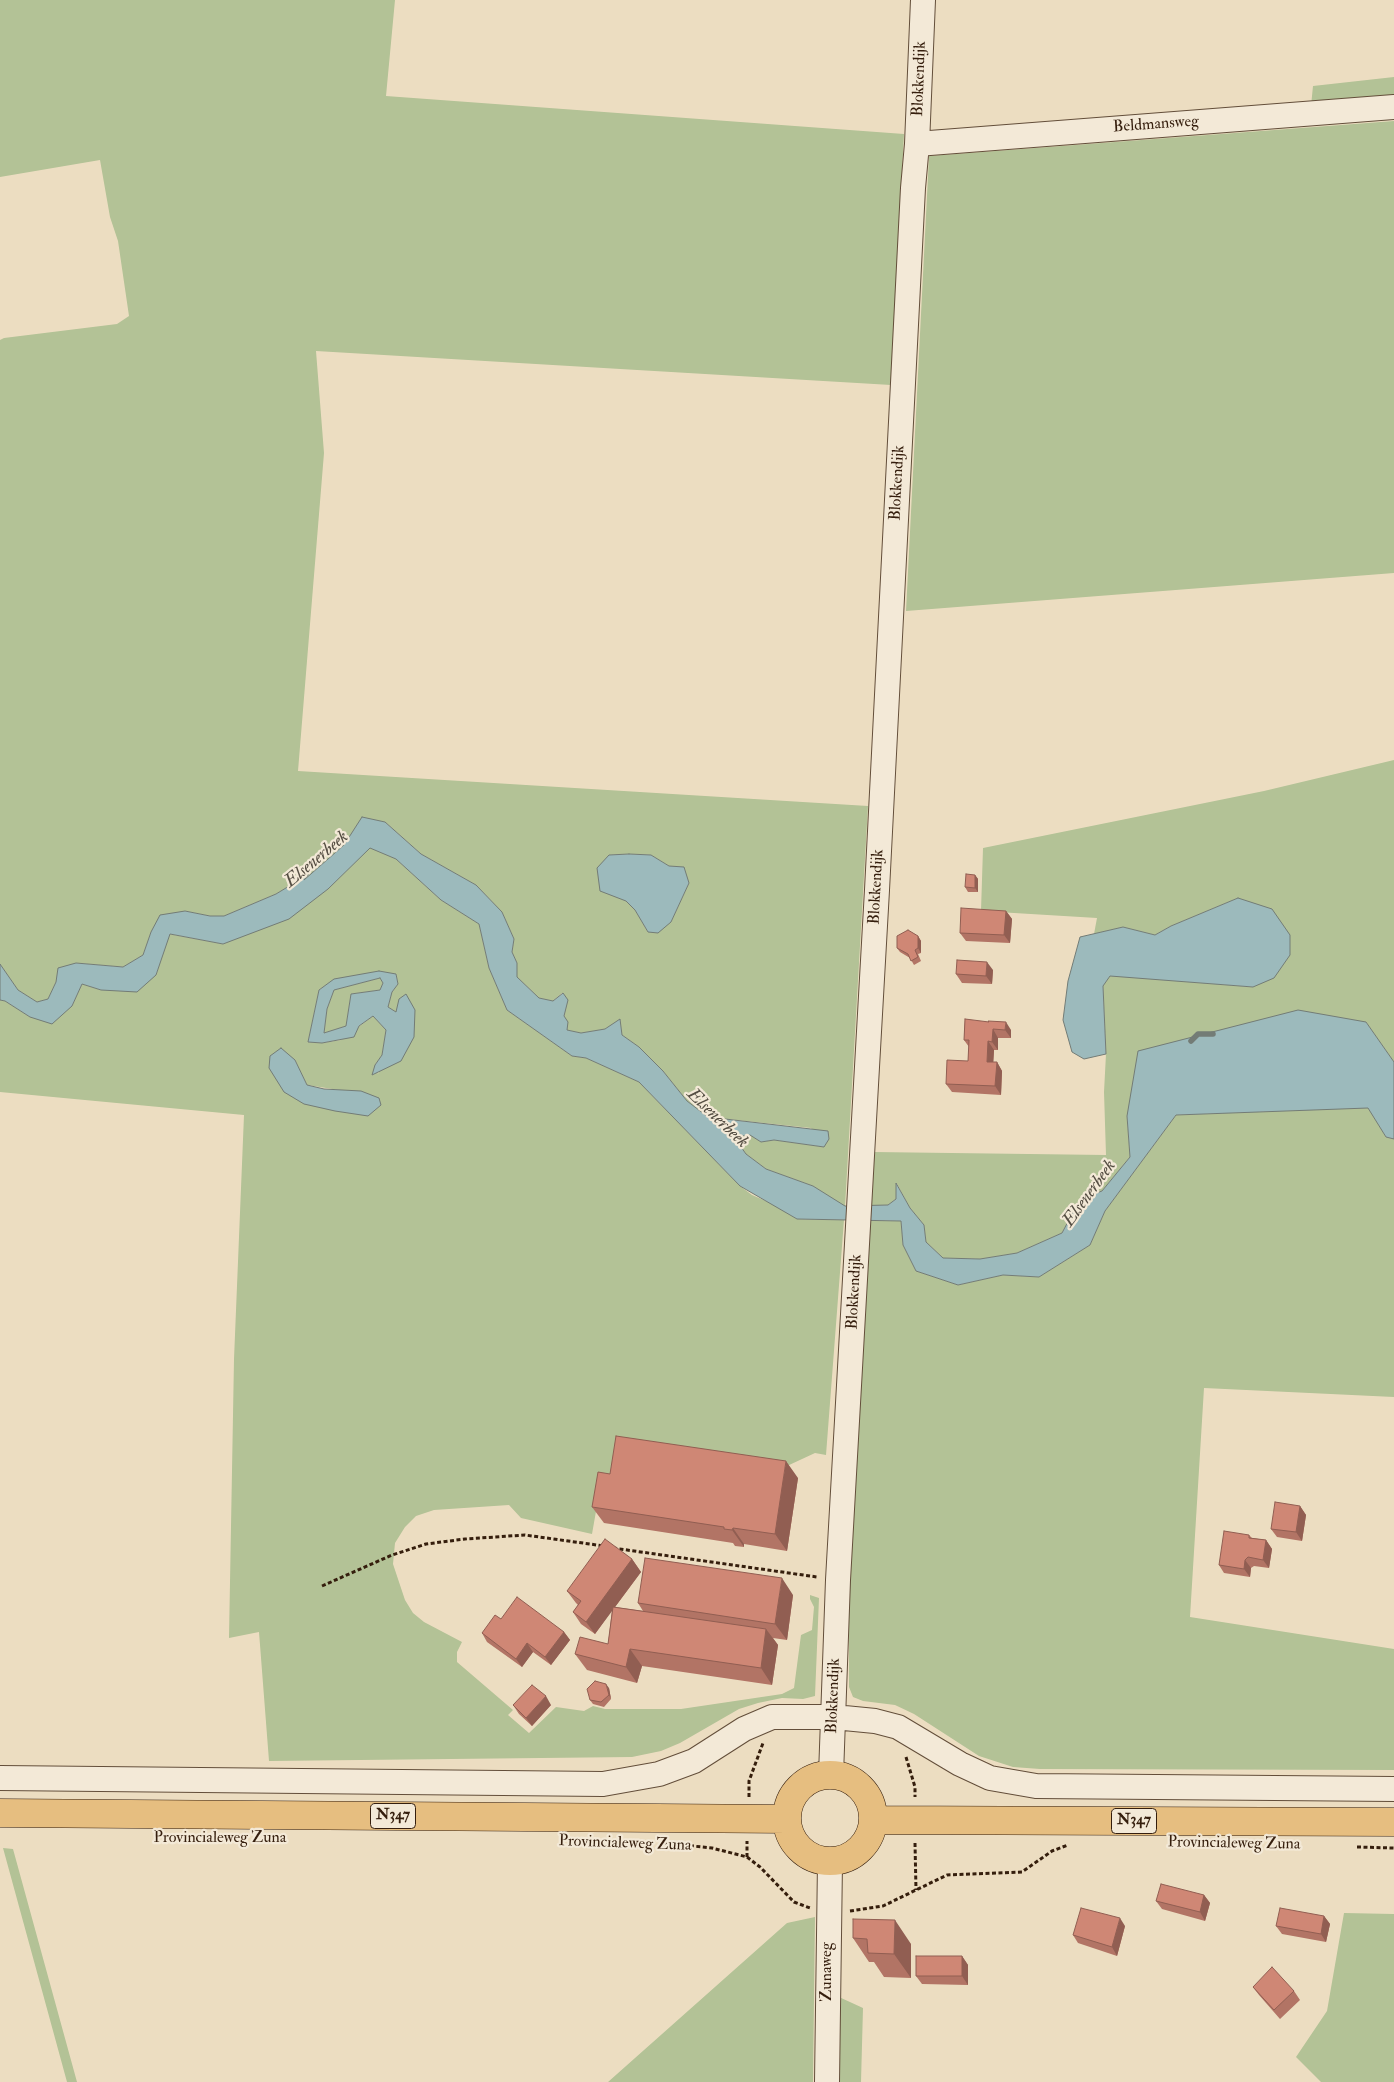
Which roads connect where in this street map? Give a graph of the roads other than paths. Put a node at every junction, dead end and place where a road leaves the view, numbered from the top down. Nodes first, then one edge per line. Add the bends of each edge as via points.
1 (923, 0) edge
2 (1394, 106) edge
3 (917, 144) junction
4 (834, 1717) junction
5 (831, 1775) junction
6 (0, 1778) edge
7 (1394, 1789) edge
8 (0, 1813) edge
9 (786, 1818) junction
10 (874, 1820) junction
11 (1394, 1822) edge
12 (830, 1862) junction
13 (828, 2082) edge

1 - 3 street, Blokkendijk
2 - 3 street, Beldmansweg
3 - 4 street, Blokkendijk via 838,1580
4 - 5 street, Blokkendijk
4 - 6 street via 772,1716 744,1729 694,1761 659,1774 602,1784
4 - 7 street via 875,1720 898,1727 990,1778 1036,1786
5 - 9 main road via 816,1777 802,1785 791,1799
5 - 10 main road via 849,1779 860,1786 871,1802
8 - 9 main road, Provincialeweg Zuna / N347
9 - 12 main road via 791,1838 801,1851
10 - 11 main road, Provincialeweg Zuna / N347
10 - 12 main road via 865,1846 848,1859
12 - 13 street, Zunaweg

